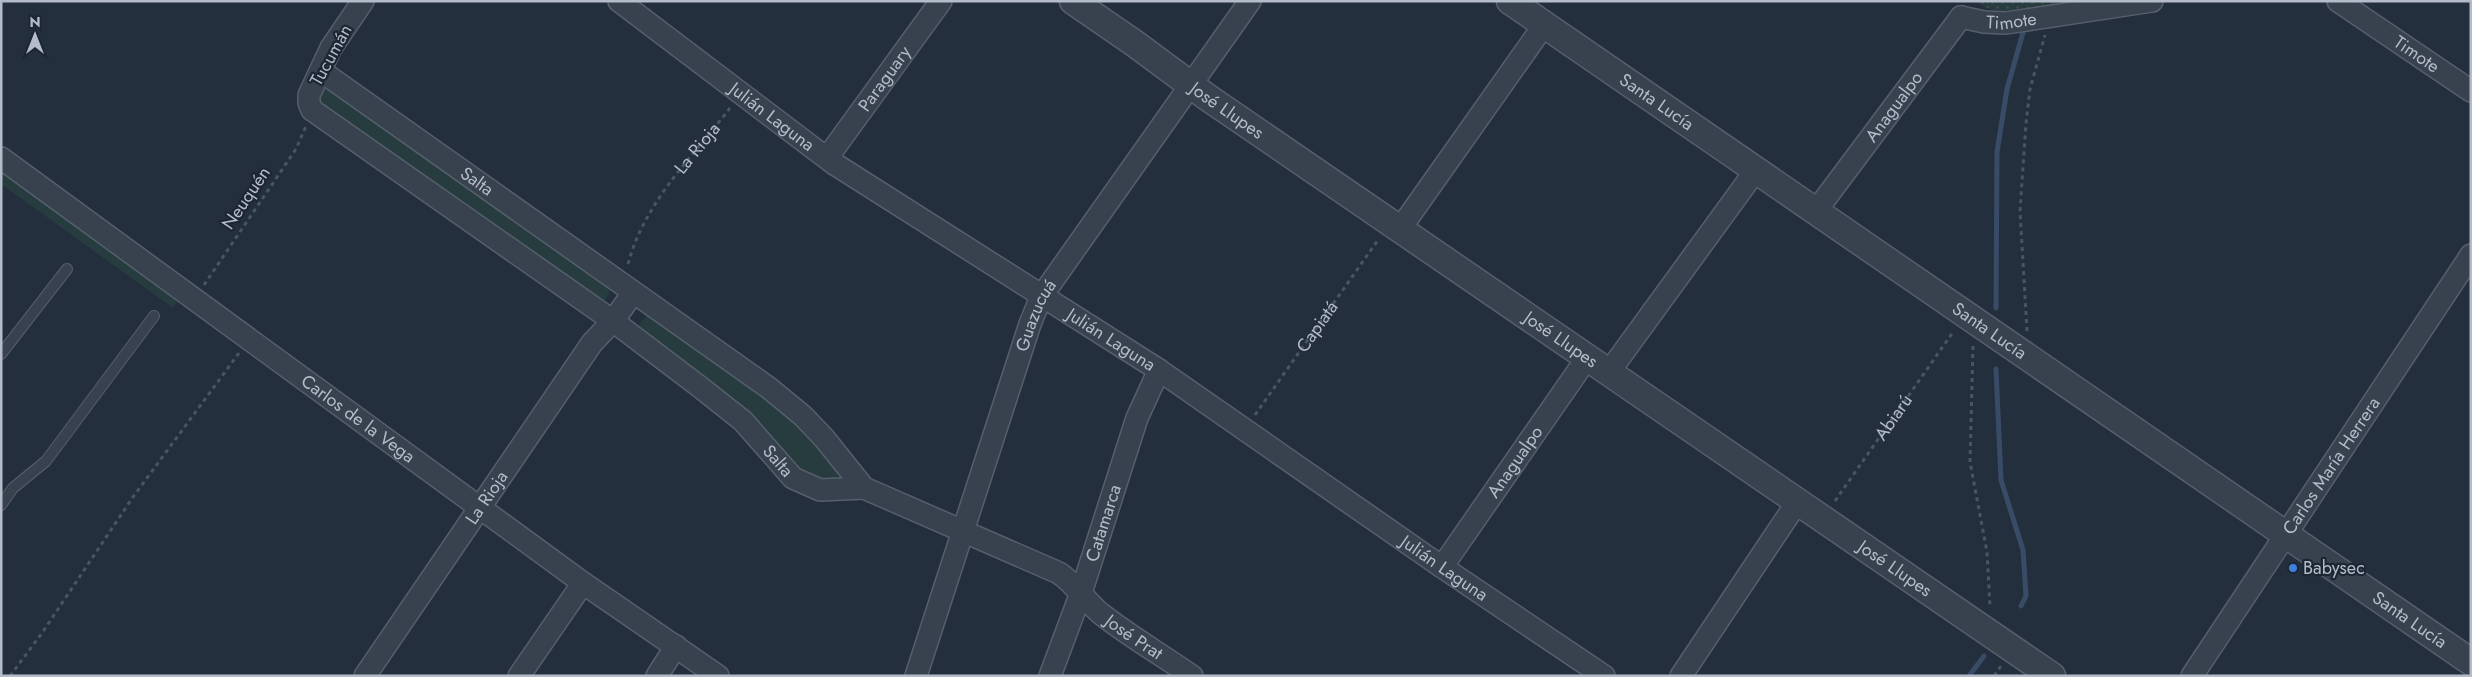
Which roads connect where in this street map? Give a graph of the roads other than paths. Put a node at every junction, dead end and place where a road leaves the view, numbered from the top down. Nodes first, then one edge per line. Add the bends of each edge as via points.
1 (363, 1) edge
2 (619, 1) edge
3 (942, 1) edge
4 (1073, 1) edge
5 (1250, 1) edge
6 (1510, 1) edge
7 (2152, 1) edge
8 (2338, 1) edge
9 (1956, 9) edge
10 (1544, 25) junction
11 (321, 71) junction
12 (1191, 85) junction
13 (2471, 91) edge
14 (312, 110) joint
15 (1, 158) edge
16 (827, 158) junction
17 (1756, 170) junction
18 (1816, 211) junction
19 (1395, 226) junction
20 (2471, 255) edge
21 (67, 269) dead end
22 (628, 288) junction
23 (1041, 297) junction
24 (154, 316) dead end
25 (613, 321) junction
26 (1, 354) edge
27 (1587, 358) junction
28 (1159, 370) junction
29 (1609, 372) junction
30 (864, 488) junction
31 (1798, 501) junction
32 (1, 505) edge
33 (479, 507) junction
34 (962, 531) junction
35 (2285, 535) junction
36 (1442, 567) junction
37 (583, 583) junction
38 (1081, 593) junction
39 (676, 646) junction
40 (2471, 662) edge
41 (364, 676) edge
42 (519, 676) edge
43 (657, 676) edge
44 (718, 676) edge
45 (916, 676) edge
46 (1050, 676) edge
47 (1192, 676) edge
48 (1604, 676) edge
49 (1681, 676) edge
50 (2052, 676) edge
51 (2192, 676) edge

1 - 11 street, Tucumán via 331,48
2 - 16 street, Julián Laguna
3 - 16 street, Paraguary
4 - 12 street, José Llupes
5 - 12 street, Guazucuá
6 - 10 street, Santa Lucía
7 - 9 street, Timote via 2006,23 1984,22
8 - 13 street, Timote
9 - 18 street, Anagualpo
10 - 17 street, Santa Lucía
10 - 19 street
11 - 14 street, Tucumán via 310,94
11 - 22 street, Salta
12 - 19 street, José Llupes
12 - 23 street, Guazucuá
14 - 25 street, Salta
15 - 33 street, Carlos de la Vega
16 - 23 street, Julián Laguna
17 - 18 street, Santa Lucía
17 - 29 street
18 - 35 street, Santa Lucía
19 - 27 street, José Llupes
20 - 35 street, Carlos María Herrera
21 - 26 lane
22 - 25 street
22 - 30 street, Salta via 769,388 803,416
23 - 28 street, Julián Laguna
23 - 34 street, Guazucuá
24 - 32 lane via 46,460 14,488
25 - 30 street, Salta via 743,421 793,478 820,490
25 - 33 street, La Rioja via 592,343
27 - 29 street, José Llupes
27 - 36 street, Anagualpo
28 - 36 street, Julián Laguna
28 - 38 street, Catamarca via 1137,418
29 - 31 street, José Llupes
30 - 34 street, Salta
31 - 49 street
31 - 50 street, José Llupes
33 - 37 street, Carlos de la Vega
33 - 41 street, La Rioja
34 - 38 street, Salta via 1059,573
34 - 45 street, Guazucuá
35 - 40 street, Santa Lucía
35 - 51 street, Carlos María Herrera
36 - 48 street, Julián Laguna
37 - 39 street, Carlos de la Vega
37 - 42 street
38 - 46 street, Catamarca
38 - 47 street, José Prat via 1102,614
39 - 43 street
39 - 44 street, Carlos de la Vega

